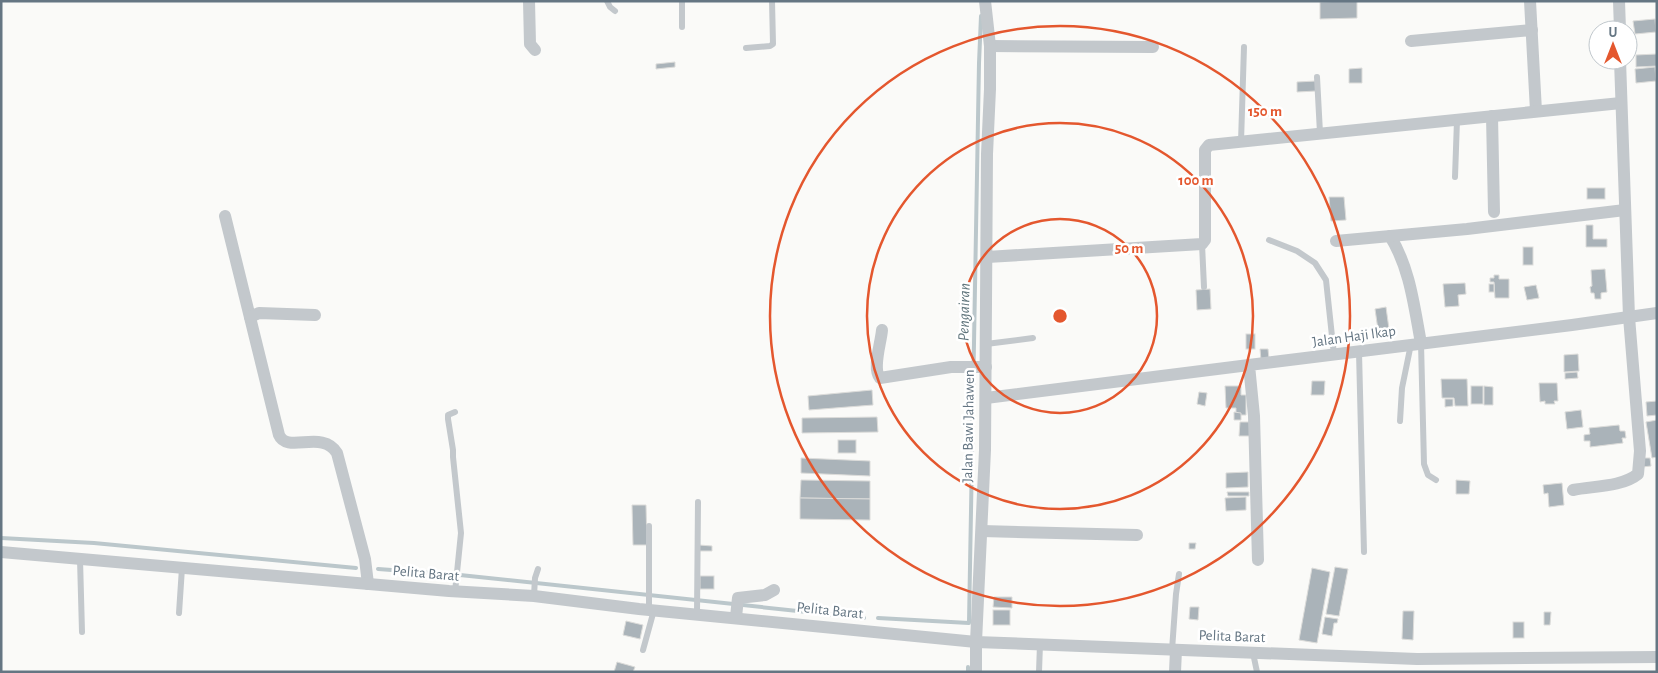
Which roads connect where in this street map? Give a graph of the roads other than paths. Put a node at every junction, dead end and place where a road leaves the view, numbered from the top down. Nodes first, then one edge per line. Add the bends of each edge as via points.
1 (529, 1) edge
2 (608, 1) edge
3 (682, 1) edge
4 (772, 1) edge
5 (985, 1) edge
6 (1530, 1) edge
7 (1619, 1) edge
8 (615, 11) dead end
9 (1620, 20) edge
10 (682, 27) dead end
11 (1532, 30) junction
12 (1411, 41) dead end
13 (990, 46) junction
14 (1153, 47) dead end
15 (1244, 47) dead end
16 (746, 48) dead end
17 (535, 50) dead end
18 (1620, 70) edge
19 (1317, 77) dead end
20 (1621, 103) junction
21 (1536, 111) junction
22 (1492, 116) junction
23 (1457, 120) junction
24 (1320, 134) junction
25 (1242, 142) junction
26 (1455, 177) dead end
27 (1625, 210) junction
28 (1494, 212) dead end
29 (225, 216) dead end
30 (1390, 236) junction
31 (1269, 240) dead end
32 (1336, 241) dead end
33 (1202, 244) junction
34 (987, 257) junction
35 (1204, 287) dead end
36 (1657, 312) edge
37 (314, 315) dead end
38 (250, 316) junction
39 (1629, 317) junction
40 (882, 330) dead end
41 (1033, 338) dead end
42 (986, 344) junction
43 (1416, 344) junction
44 (1358, 352) junction
45 (1334, 355) junction
46 (1249, 365) junction
47 (986, 367) junction
48 (986, 398) junction
49 (455, 412) dead end
50 (1400, 421) dead end
51 (1436, 480) dead end
52 (1573, 490) dead end
53 (698, 502) dead end
54 (649, 526) dead end
55 (982, 531) junction
56 (1137, 535) dead end
57 (1, 552) edge
58 (1364, 552) dead end
59 (80, 559) junction
60 (1258, 560) dead end
61 (182, 568) junction
62 (538, 569) dead end
63 (1179, 574) dead end
64 (368, 584) junction
65 (774, 590) dead end
66 (455, 592) junction
67 (534, 596) junction
68 (652, 610) junction
69 (179, 613) dead end
70 (697, 614) junction
71 (736, 617) junction
72 (82, 632) dead end
73 (976, 642) junction
74 (1040, 644) junction
75 (643, 650) dead end
76 (1174, 650) junction
77 (1253, 653) junction
78 (1657, 657) edge
79 (1417, 665) edge
80 (976, 672) edge
81 (1039, 672) edge
82 (1175, 672) edge
83 (1257, 672) edge

1 - 17 street via 530,44
2 - 8 lane
3 - 10 lane
4 - 16 lane via 773,44
5 - 13 street, Jalan Bawi Jahawen
6 - 11 street
7 - 9 street
11 - 12 street
11 - 21 street
13 - 14 street
13 - 34 street, Jalan Bawi Jahawen
15 - 25 lane
18 - 20 street
19 - 24 lane
20 - 21 street
20 - 27 street
21 - 22 street
22 - 23 street
22 - 28 street
23 - 24 street
23 - 26 lane
24 - 25 street
25 - 33 street via 1205,148 1205,240
27 - 30 street
27 - 39 street
29 - 38 street
30 - 32 street
30 - 43 street via 1406,273
31 - 45 lane via 1297,251 1315,264 1326,280
33 - 34 street
33 - 35 lane
34 - 42 street, Jalan Bawi Jahawen
36 - 39 street, Jalan Haji Ikap
37 - 38 street via 259,313
38 - 64 street via 280,439 286,442 329,443 337,453 365,559
39 - 43 street, Jalan Haji Ikap
39 - 52 street via 1640,451 1638,474 1620,482
40 - 47 street via 876,368 880,378 951,367
41 - 42 lane
42 - 47 street, Jalan Bawi Jahawen
43 - 44 street, Jalan Haji Ikap
43 - 50 lane via 1402,388
43 - 51 lane via 1424,464 1428,476
44 - 45 street, Jalan Haji Ikap
44 - 58 lane
45 - 46 street, Jalan Haji Ikap
46 - 48 street, Jalan Haji Ikap
46 - 60 street via 1254,416
47 - 48 street, Jalan Bawi Jahawen
48 - 55 street, Jalan Bawi Jahawen
49 - 66 lane via 448,415 461,533
53 - 70 lane
54 - 68 lane
55 - 56 street
55 - 73 street, Jalan Bawi Jahawen
57 - 59 street, Pelita Barat
59 - 61 street, Pelita Barat
59 - 72 lane
61 - 64 street, Pelita Barat
61 - 69 lane
62 - 67 lane
63 - 76 lane
64 - 66 street, Pelita Barat
65 - 71 street via 765,596 738,598
66 - 67 street, Pelita Barat
67 - 68 street, Pelita Barat
68 - 70 street, Pelita Barat
68 - 75 lane
70 - 71 street, Pelita Barat
71 - 73 street, Pelita Barat
73 - 74 street, Pelita Barat
73 - 80 street, Jalan Bawi Jahawen
74 - 76 street, Pelita Barat
74 - 81 lane
76 - 77 street, Pelita Barat
76 - 82 street
77 - 79 street, Pelita Barat
77 - 83 lane
78 - 79 street, Pelita Barat

